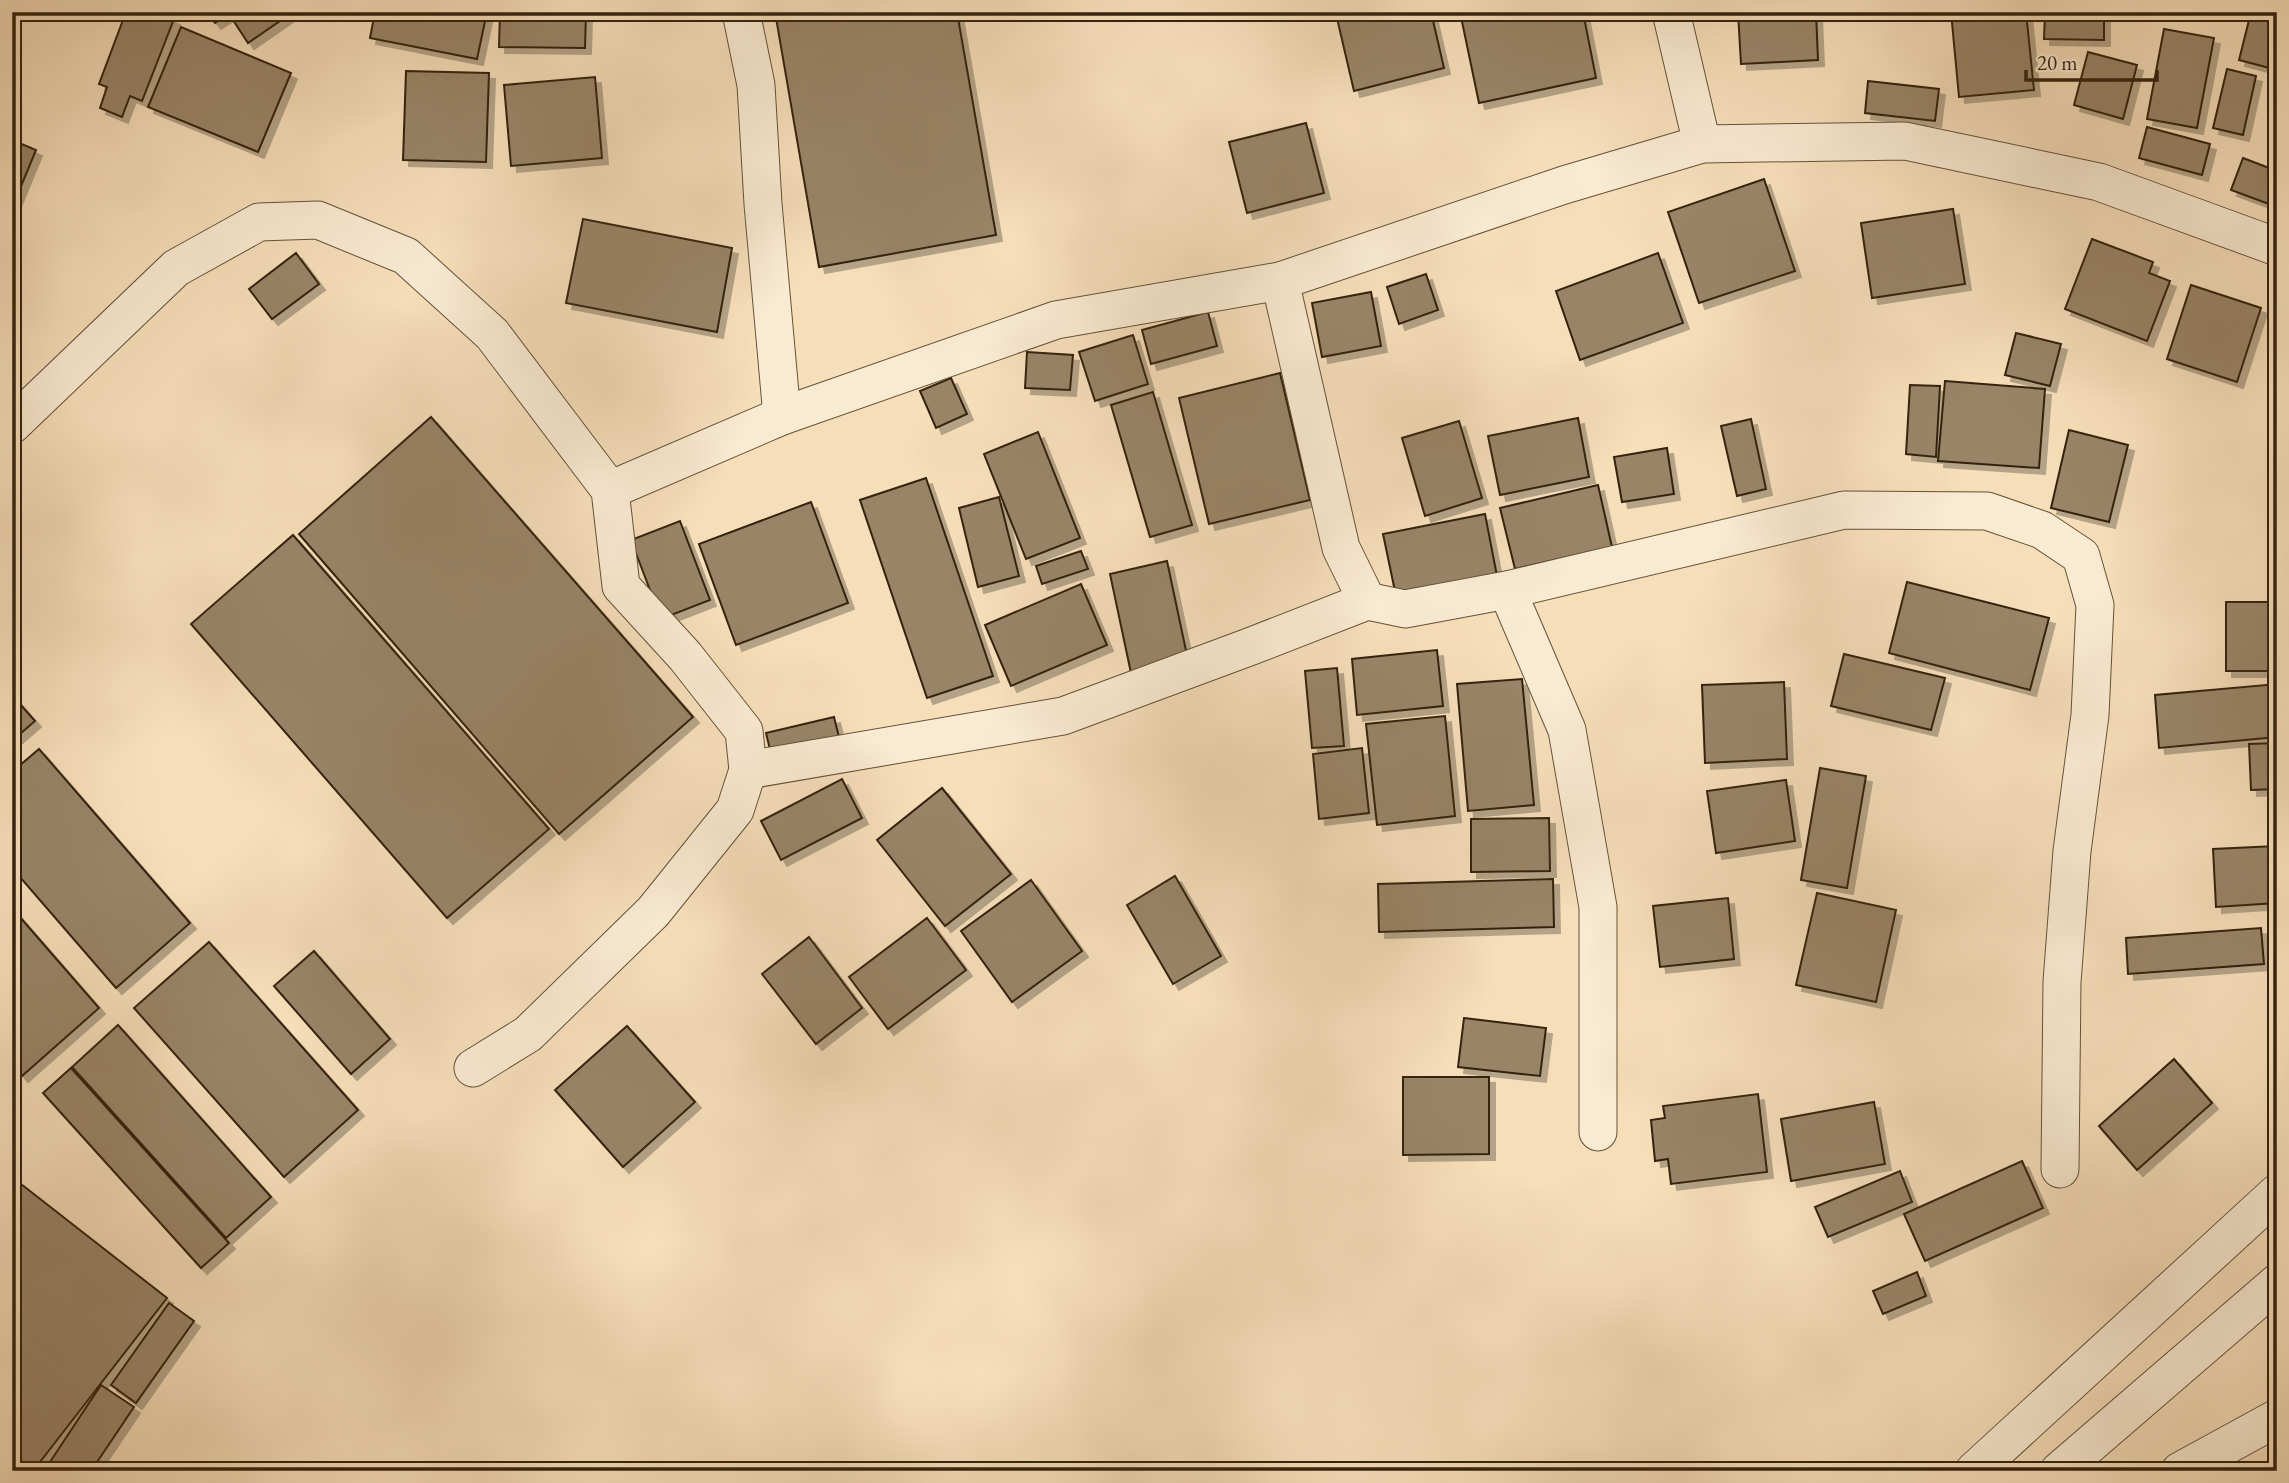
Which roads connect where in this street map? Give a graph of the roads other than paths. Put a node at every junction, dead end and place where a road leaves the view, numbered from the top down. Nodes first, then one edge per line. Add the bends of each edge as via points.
1 (741, 12) edge
2 (1671, 12) edge
3 (1702, 144) junction
4 (2277, 247) edge
5 (1280, 281) junction
6 (782, 416) junction
7 (12, 425) edge
8 (610, 490) junction
9 (1507, 590) junction
10 (1367, 601) junction
11 (748, 770) junction
12 (473, 1068) dead end
13 (1598, 1132) dead end
14 (2060, 1170) dead end
15 (2277, 1193) edge
16 (2277, 1283) edge
17 (2277, 1418) edge
18 (1974, 1471) edge
19 (2059, 1471) edge
20 (2180, 1471) edge

1 - 6 street via 756,85
2 - 3 street
3 - 4 street via 1905,141 2099,182
3 - 5 street via 1564,185
5 - 6 street via 1056,320
5 - 10 street via 1341,548
6 - 8 street
7 - 8 street via 176,268 259,222 318,220 406,256 492,334
8 - 11 street via 621,586 685,656 744,731
9 - 10 street via 1405,609
9 - 13 street via 1567,730 1598,907
9 - 14 street via 1844,510 1987,511 2042,530 2081,556 2095,605 2090,715 2072,851 2062,982
10 - 11 street via 1063,716
11 - 12 street via 735,810 653,912 528,1034
15 - 18 street
16 - 19 street
17 - 20 street

